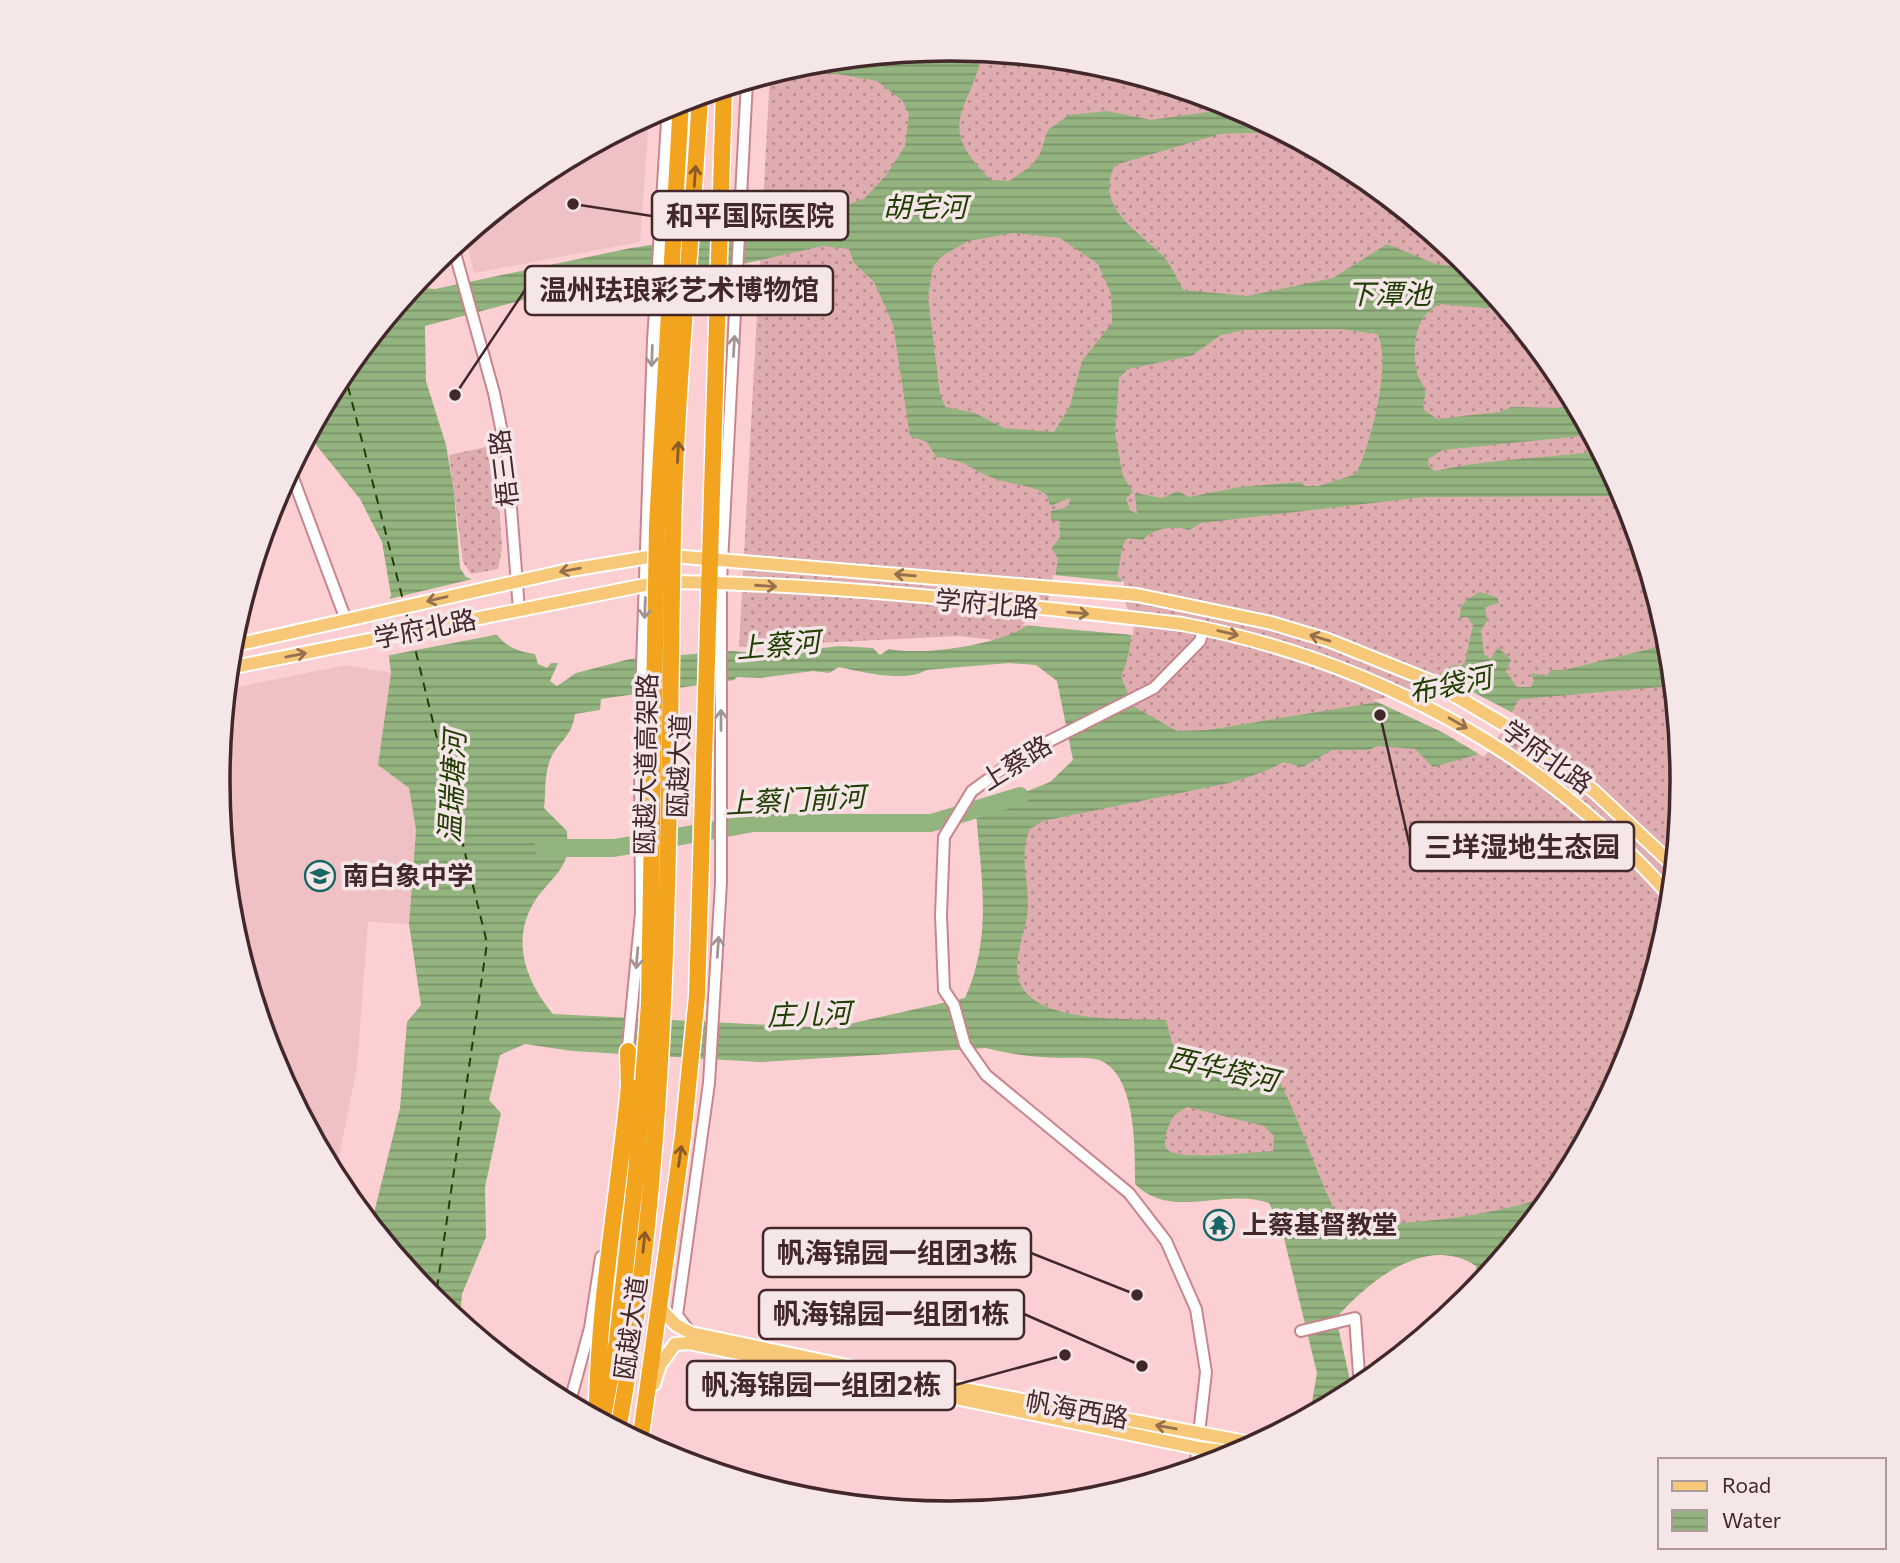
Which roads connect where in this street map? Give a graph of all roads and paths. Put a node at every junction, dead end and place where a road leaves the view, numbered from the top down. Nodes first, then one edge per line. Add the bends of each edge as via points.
1 (734, 95) edge
2 (734, 95) edge
3 (699, 106) edge
4 (682, 113) edge
5 (683, 113) edge
6 (667, 119) edge
7 (729, 221) junction
8 (456, 258) edge
9 (727, 278) junction
10 (295, 483) edge
11 (654, 556) junction
12 (717, 558) junction
13 (516, 581) junction
14 (715, 582) junction
15 (653, 583) junction
16 (519, 610) junction
17 (346, 620) junction
18 (1204, 628) junction
19 (244, 643) edge
20 (240, 666) edge
21 (1666, 858) edge
22 (1662, 888) edge
23 (628, 1051) junction
24 (617, 1126) junction
25 (628, 1172) junction
26 (659, 1307) junction
27 (1301, 1331) dead end
28 (690, 1338) junction
29 (1359, 1374) edge
30 (572, 1394) edge
31 (593, 1406) edge
32 (597, 1409) edge
33 (604, 1412) edge
34 (619, 1421) edge
35 (641, 1432) edge
36 (643, 1432) edge
37 (1199, 1433) junction
38 (1240, 1441) edge
39 (1198, 1448) junction
40 (1218, 1450) edge
41 (1197, 1458) edge

1 - 7 highway, 瓯越大道
2 - 7 street
34 -> 3 highway, 瓯越大道高架路, bridge via 651,1176 663,1008 674,528
4 - 33 highway, 瓯越大道高架路, bridge via 657,526 649,1004 635,1187
5 - 11 highway, 瓯越大道, bridge
6 -> 11 street via 656,288
7 - 9 highway, 瓯越大道
8 - 13 street, 梧三路 via 507,457
12 -> 9 street
9 - 12 highway, 瓯越大道 via 713,465
10 - 17 street
11 - 12 main road, 学府北路
11 -> 13 main road, 学府北路
11 - 15 highway, 瓯越大道
12 - 14 highway, 瓯越大道
21 -> 12 main road, 学府北路 via 1595,792 1513,730 1430,681 1271,623 1137,595
13 - 16 street, 梧三路
13 -> 17 main road, 学府北路
14 - 15 main road, 学府北路
14 -> 18 main road, 学府北路 via 1136,618
26 -> 14 highway, 瓯越大道 via 695,1014 708,639
28 -> 14 street via 677,1315 711,1056 722,883
15 - 16 main road, 学府北路
15 -> 23 street via 640,726 641,914
15 - 25 highway, 瓯越大道, bridge via 660,695 657,964
20 -> 16 main road, 学府北路
17 - 19 main road, 学府北路
18 -> 22 main road, 学府北路 via 1283,648 1376,681 1455,721 1503,750 1579,807
18 - 37 street, 上蔡路 via 1200,641 1154,688 1022,755 972,791 944,837 941,915 944,990 954,1005 965,1045 986,1075 1129,1193 1166,1241 1196,1310 1206,1372
23 - 24 street
23 - 32 highway, bridge via 620,1184 603,1293
24 - 25 street
24 - 30 street via 590,1328
25 - 31 highway, 瓯越大道 via 615,1288
26 - 28 main road
26 - 35 highway, 瓯越大道
27 - 29 street via 1355,1318
28 - 36 main road via 675,1344 660,1365
37 -> 28 main road, 帆海西路
28 - 39 main road, 帆海西路
37 - 38 main road, 帆海西路
37 - 39 street
39 - 40 main road, 帆海西路
39 - 41 street

